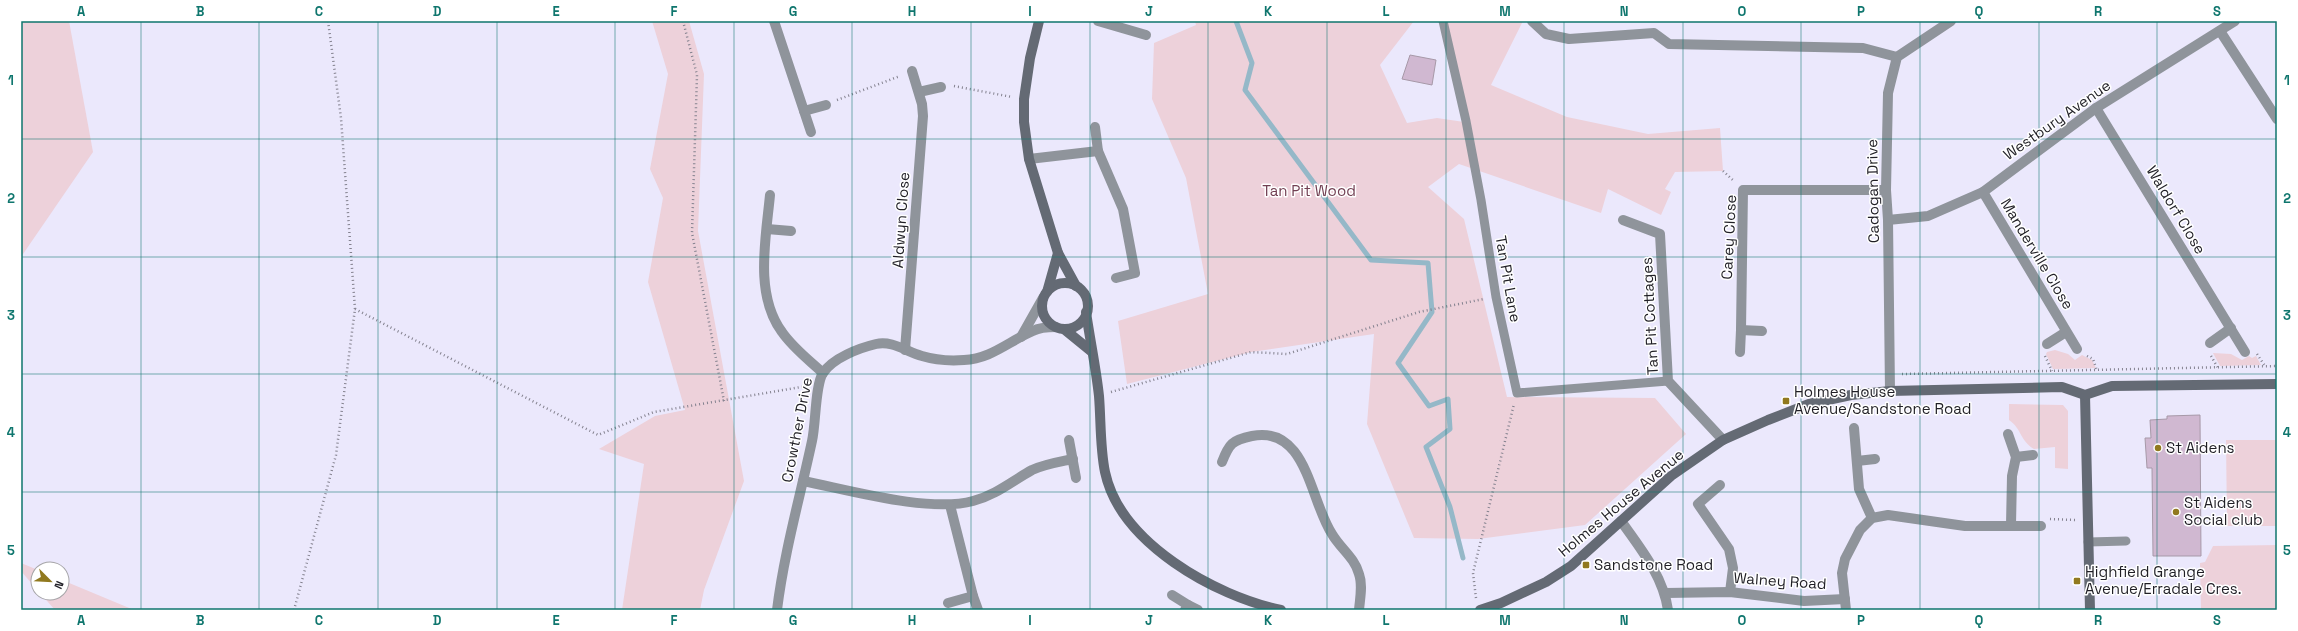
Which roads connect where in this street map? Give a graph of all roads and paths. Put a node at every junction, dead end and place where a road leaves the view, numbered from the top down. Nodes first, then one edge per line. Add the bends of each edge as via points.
1 (328, 21) edge
2 (683, 21) edge
3 (774, 21) edge
4 (1040, 21) edge
5 (1098, 21) edge
6 (1443, 21) edge
7 (1532, 21) edge
8 (1950, 21) edge
9 (2235, 21) edge
10 (1124, 24) edge
11 (2220, 31) junction
12 (1146, 35) dead end
13 (1897, 56) junction
14 (912, 71) joint
15 (941, 87) joint
16 (919, 92) junction
17 (1024, 99) junction
18 (826, 105) joint
19 (2096, 108) junction
20 (804, 111) junction
21 (2277, 119) edge
22 (1095, 128) dead end
23 (811, 132) dead end
24 (1098, 151) junction
25 (1029, 160) junction
26 (1886, 190) junction
27 (1983, 192) junction
28 (770, 194) dead end
29 (1623, 220) dead end
30 (1888, 220) junction
31 (767, 229) junction
32 (791, 231) dead end
33 (1058, 253) junction
34 (1116, 278) dead end
35 (1076, 286) junction
36 (1045, 295) junction
37 (1496, 297) junction
38 (355, 309) junction
39 (1086, 312) junction
40 (1060, 328) junction
41 (2231, 328) junction
42 (1741, 330) junction
43 (1762, 331) dead end
44 (2066, 332) junction
45 (1021, 337) junction
46 (2210, 342) dead end
47 (2047, 344) dead end
48 (2077, 349) joint
49 (905, 350) junction
50 (1091, 351) junction
51 (1740, 352) dead end
52 (2245, 352) dead end
53 (2277, 366) edge
54 (2097, 371) junction
55 (823, 373) junction
56 (1890, 374) junction
57 (1668, 381) junction
58 (819, 383) junction
59 (2277, 384) edge
60 (1890, 391) junction
61 (1517, 393) junction
62 (1099, 395) junction
63 (2085, 396) junction
64 (724, 400) junction
65 (1854, 428) dead end
66 (2008, 434) dead end
67 (1069, 440) dead end
68 (1723, 440) junction
69 (2033, 455) dead end
70 (2016, 457) junction
71 (1073, 459) junction
72 (1875, 459) dead end
73 (1857, 461) junction
74 (1222, 462) dead end
75 (1076, 478) dead end
76 (803, 481) junction
77 (1720, 485) dead end
78 (950, 506) junction
79 (1872, 518) junction
80 (2087, 520) junction
81 (1622, 521) junction
82 (2011, 525) junction
83 (2042, 526) joint
84 (2126, 541) dead end
85 (2088, 542) junction
86 (1730, 592) junction
87 (1666, 593) junction
88 (973, 596) junction
89 (1172, 596) dead end
90 (1845, 599) junction
91 (948, 603) dead end
92 (1478, 606) edge
93 (1187, 607) edge
94 (1501, 607) edge
95 (294, 610) edge
96 (777, 610) edge
97 (978, 610) edge
98 (1198, 610) edge
99 (1281, 610) edge
100 (1359, 610) edge
101 (1668, 610) edge
102 (1846, 610) edge
103 (2090, 610) edge

1 - 38 path via 341,118
2 - 64 path via 697,75 692,233
3 - 20 street
4 - 17 street via 1030,58
5 - 10 street
6 - 37 lane, Tan Pit Lane via 1470,142
7 - 13 street via 1546,34 1569,39 1654,33 1669,44 1863,48
8 - 13 street
9 - 11 street, Westbury Avenue
10 - 12 street
11 - 19 street, Westbury Avenue
11 - 21 street
13 - 26 street, Cadogan Drive via 1888,93
14 - 16 street, Aldwyn Close
14 - 18 path
15 - 16 street
15 - 17 path via 948,85
16 - 49 street, Aldwyn Close via 923,116
17 - 25 street
18 - 20 street
19 - 27 street, Westbury Avenue
19 - 41 street, Waldorf Close
20 - 23 street
22 - 24 street
24 - 25 street
24 - 34 street via 1123,209 1135,273
25 - 33 street
26 - 30 street, Cadogan Drive
26 - 42 street, Carey Close via 1743,190
27 - 30 street, Westbury Avenue via 1928,216
27 - 44 street, Manderville Close
28 - 31 street
29 - 57 street, Tan Pit Cottages via 1660,234
30 - 56 street, Cadogan Drive
31 - 32 street
31 - 55 street via 765,292 769,308 782,332
33 - 35 street
33 - 36 street
35 - 36 street via 1057,284
35 - 39 street via 1086,297
36 - 40 street via 1042,305 1046,318
36 - 45 street
37 - 61 lane, Tan Pit Lane
37 - 62 path via 1423,312 1287,354 1251,352
38 - 64 path via 598,435 654,412
38 - 95 path via 336,455
39 - 40 street via 1078,324
39 - 50 street
40 - 45 street, Crowther Drive via 1033,330
40 - 50 street
41 - 46 street
41 - 52 street, Waldorf Close
42 - 43 street
42 - 51 street, Carey Close
44 - 47 street, Manderville Close
44 - 48 street, Manderville Close
45 - 49 street, Crowther Drive via 988,355 965,360 942,360
48 - 54 path via 2093,359
49 - 55 street, Crowther Drive via 892,344 877,343 846,356
50 - 62 street
53 - 54 path
54 - 56 path
55 - 58 street, Crowther Drive
56 - 60 street, Cadogan Drive
57 - 61 lane
57 - 68 street, Tan Pit Cottages
58 - 64 path
58 - 76 street, Crowther Drive via 815,425
59 - 63 street via 2112,386
60 - 63 street, Holmes House Avenue via 2062,387
60 - 68 street, Holmes House Avenue via 1851,395 1809,404
61 - 92 path via 1473,574
62 - 99 street via 1105,472 1120,507 1138,532 1163,554 1215,587 1250,602
63 - 80 street
65 - 73 street
66 - 70 street
67 - 71 street
68 - 81 street, Holmes House Avenue via 1671,476
69 - 70 street
70 - 82 street via 2012,476
71 - 75 street
71 - 78 street via 1048,463 994,494
72 - 73 street
73 - 79 street via 1859,489
74 - 100 street via 1228,446 1239,439 1261,434 1279,438 1292,448 1301,462 1332,534 1355,563 1361,587
76 - 78 street via 914,502
76 - 96 street, Crowther Drive via 789,538
77 - 86 street via 1698,504 1729,549 1733,568
78 - 88 street
79 - 82 street via 1888,516 1948,525
79 - 90 street via 1860,530 1845,559 1842,573
80 - 83 path via 2043,519
80 - 85 street
81 - 87 street via 1648,559
81 - 94 street, Holmes House Avenue via 1571,566
82 - 83 street
84 - 85 lane
85 - 103 street
86 - 87 street, Walney Road
86 - 90 street, Walney Road via 1804,601
87 - 101 street
88 - 91 street
88 - 97 street
89 - 93 street
90 - 102 street
92 - 94 street, Holmes House Avenue
93 - 98 street

